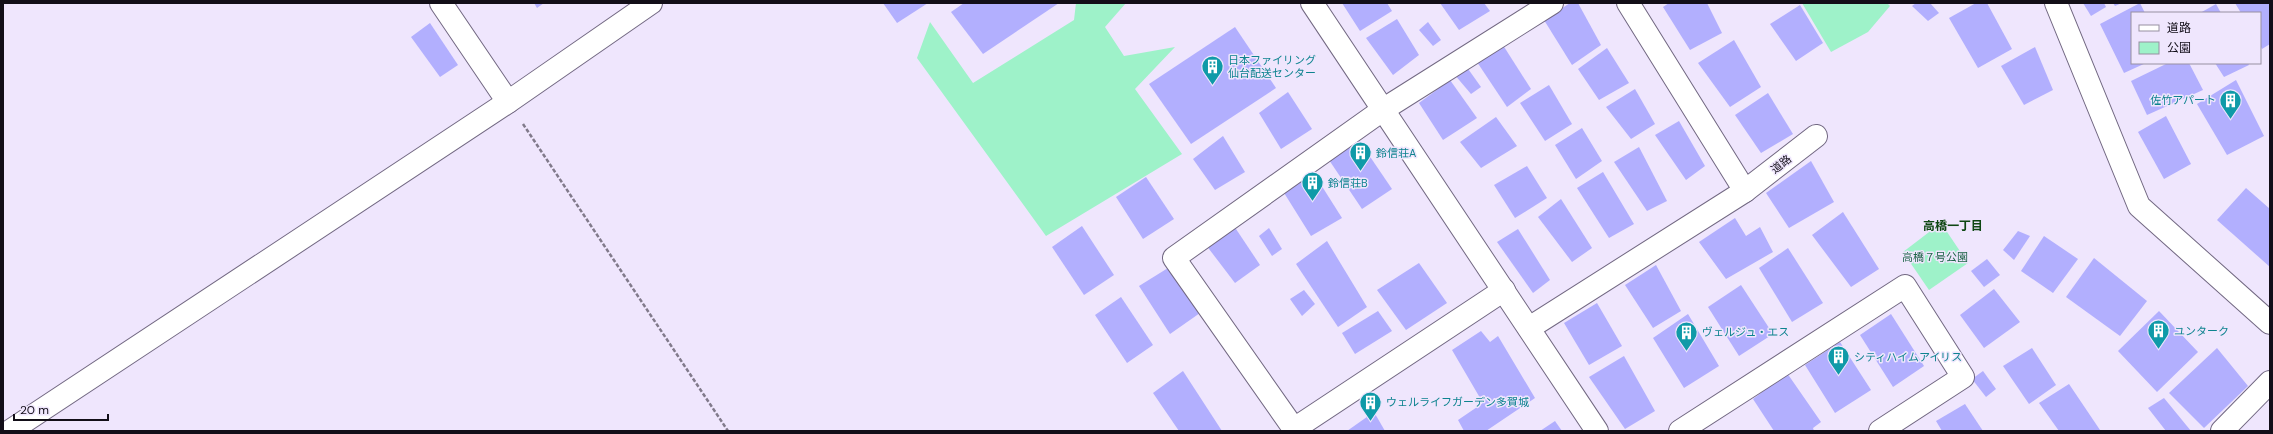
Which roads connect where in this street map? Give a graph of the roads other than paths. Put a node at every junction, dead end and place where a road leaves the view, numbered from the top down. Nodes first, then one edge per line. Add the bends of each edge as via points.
1 (441, 3) edge
2 (651, 3) edge
3 (1312, 3) edge
4 (1552, 3) edge
5 (1628, 3) edge
6 (2056, 3) edge
7 (508, 102) junction
8 (1384, 109) junction
9 (1816, 136) dead end
10 (1745, 192) junction
11 (1504, 290) junction
12 (2270, 323) edge
13 (1529, 328) junction
14 (2270, 382) edge
15 (10, 431) edge
16 (1596, 431) edge
17 (1680, 431) edge
18 (1880, 431) edge
19 (2222, 431) edge

1 - 7 street
2 - 7 street
3 - 8 street
4 - 8 street
5 - 10 street
6 - 12 street via 2139,206
7 - 15 street
8 - 11 street
8 - 11 street via 1174,258 1294,429
9 - 10 street, 道路
10 - 13 street, 道路
11 - 13 street
13 - 16 street
14 - 19 street
17 - 18 street via 1905,286 1963,377

